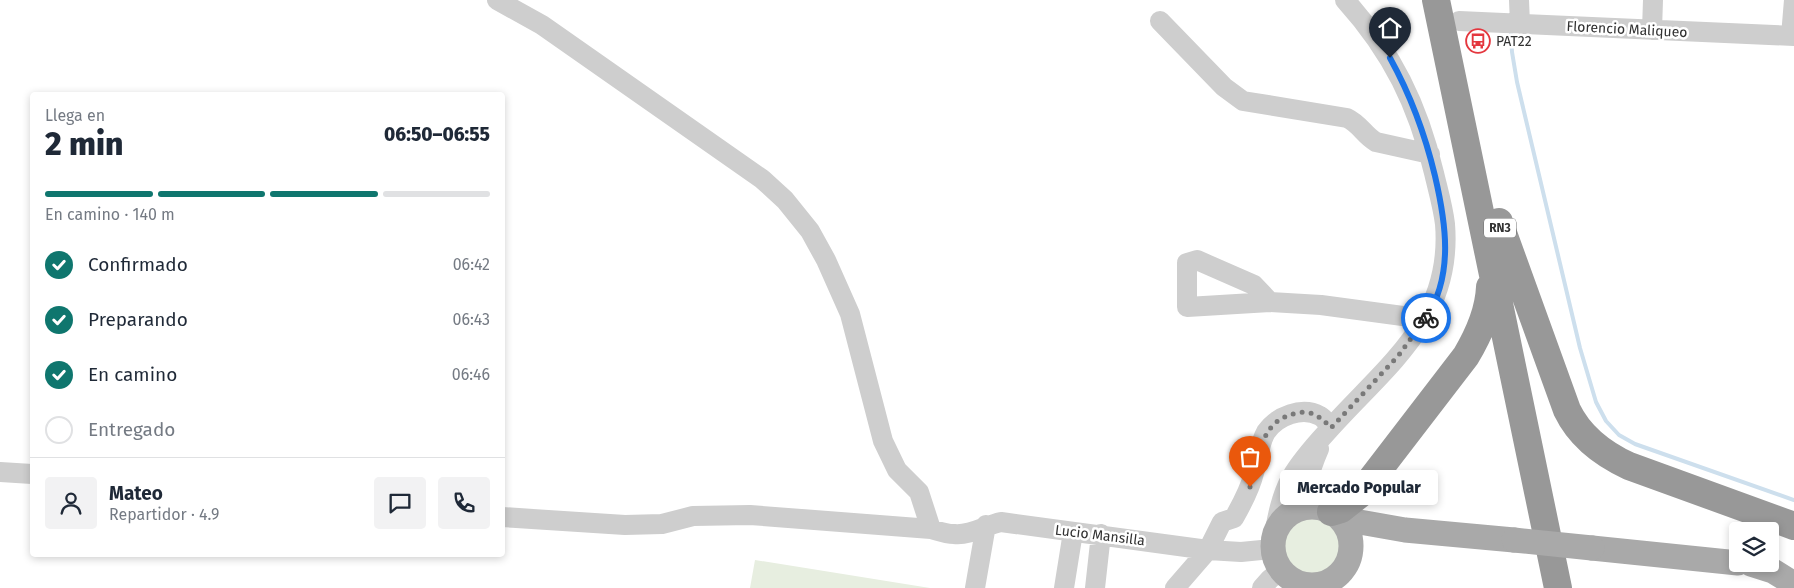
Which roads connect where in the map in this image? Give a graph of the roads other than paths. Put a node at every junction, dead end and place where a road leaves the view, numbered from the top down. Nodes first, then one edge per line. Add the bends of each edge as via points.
1 (497, 0) edge
2 (1346, 0) edge
3 (1436, 0) edge
4 (1519, 0) edge
5 (1653, 0) edge
6 (1794, 0) edge
7 (1457, 11) edge
8 (1160, 21) dead end
9 (1520, 24) junction
10 (1652, 30) junction
11 (1793, 36) edge
12 (1430, 154) junction
13 (1499, 222) junction
14 (1488, 253) junction
15 (1270, 302) dead end
16 (1425, 319) junction
17 (1328, 430) junction
18 (0, 472) edge
19 (30, 474) edge
20 (1328, 511) junction
21 (505, 517) edge
22 (986, 525) junction
23 (1794, 526) edge
24 (930, 529) junction
25 (1405, 530) junction
26 (1073, 532) junction
27 (1101, 534) junction
28 (1208, 550) junction
29 (1276, 550) junction
30 (1348, 560) junction
31 (1729, 561) edge
32 (1779, 566) edge
33 (1794, 567) edge
34 (1774, 572) edge
35 (1794, 584) edge
36 (1308, 586) edge
37 (975, 588) edge
38 (1064, 588) edge
39 (1095, 588) edge
40 (1175, 588) edge
41 (1262, 588) edge
42 (1558, 588) edge
43 (1575, 588) edge

1 - 24 street via 542,25 762,179 785,200 810,231 840,288 850,314 882,441 897,470 919,492
2 - 12 street via 1378,39 1400,76
3 - 14 highway, RN3
4 - 9 street
5 - 10 street
6 - 11 street
7 - 9 street, Florencio Maliqueo
7 - 13 highway, RN3
8 - 12 street via 1224,87 1244,101 1347,118 1357,122 1376,142
9 - 10 street, Florencio Maliqueo
10 - 11 street, Florencio Maliqueo
12 - 16 street via 1445,223 1445,253 1438,290
13 - 23 highway via 1567,410 1586,437 1629,466
13 - 43 highway, RN3
14 - 20 highway via 1490,290 1486,314 1476,340 1360,494 1341,509
14 - 42 highway, RN3
15 - 16 street via 1321,305
16 - 17 street via 1398,356
17 - 20 street via 1309,480 1315,505
17 - 28 street via 1321,416 1311,413 1299,412 1275,422 1266,434 1245,499 1234,518 1222,522
17 - 29 street via 1292,474 1283,493 1278,509
18 - 19 street
20 - 25 main road via 1354,521
20 - 29 main road via 1305,507 1282,520
20 - 30 main road via 1345,525 1350,536
21 - 24 street, Lucio Mansilla via 625,525 662,524 693,516 750,515
22 - 24 street, Lucio Mansilla via 956,535
22 - 26 street, Lucio Mansilla via 1001,522
22 - 37 street
25 - 30 main road via 1371,542
25 - 31 main road, bridge
26 - 27 street, Lucio Mansilla
26 - 38 street
27 - 28 street, Lucio Mansilla
27 - 39 street
28 - 29 street, Lucio Mansilla
28 - 40 street
29 - 36 main road via 1294,581
29 - 41 street via 1270,579
30 - 36 main road via 1334,579
32 - 33 main road
34 - 35 main road

